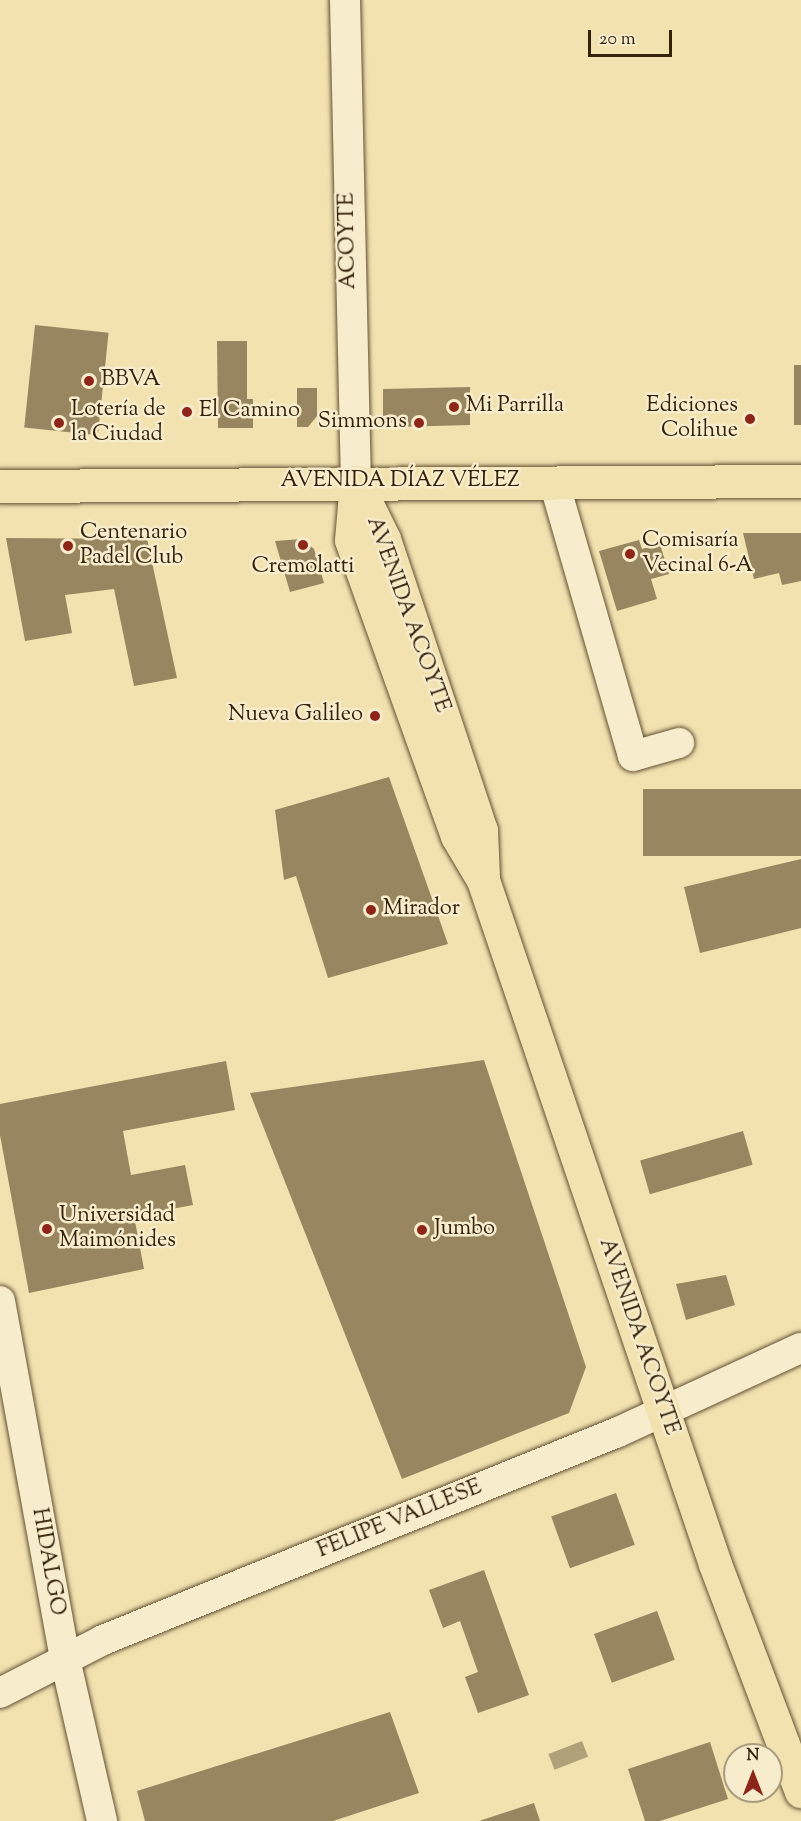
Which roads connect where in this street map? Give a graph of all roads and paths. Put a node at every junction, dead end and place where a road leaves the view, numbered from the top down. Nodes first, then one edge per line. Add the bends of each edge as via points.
1 (345, 0) edge
2 (801, 481) edge
3 (554, 482) junction
4 (356, 483) junction
5 (0, 486) edge
6 (679, 743) dead end
7 (0, 1300) edge
8 (801, 1348) edge
9 (663, 1411) junction
10 (65, 1659) junction
11 (0, 1693) edge
12 (801, 1791) edge
13 (102, 1821) edge

1 - 4 street, ACOYTE
2 - 3 main road, AVENIDA DÍAZ VÉLEZ
3 - 4 main road, AVENIDA DÍAZ VÉLEZ
3 - 6 street via 633,756
4 - 5 main road, AVENIDA DÍAZ VÉLEZ
4 - 9 main road, AVENIDA ACOYTE via 384,539 481,830 483,880
7 - 10 street, HIDALGO
8 - 9 street, FELIPE VALLESE
9 - 10 street, FELIPE VALLESE
9 - 12 main road, AVENIDA ACOYTE via 715,1564
10 - 11 street, FELIPE VALLESE
10 - 13 street, HIDALGO

